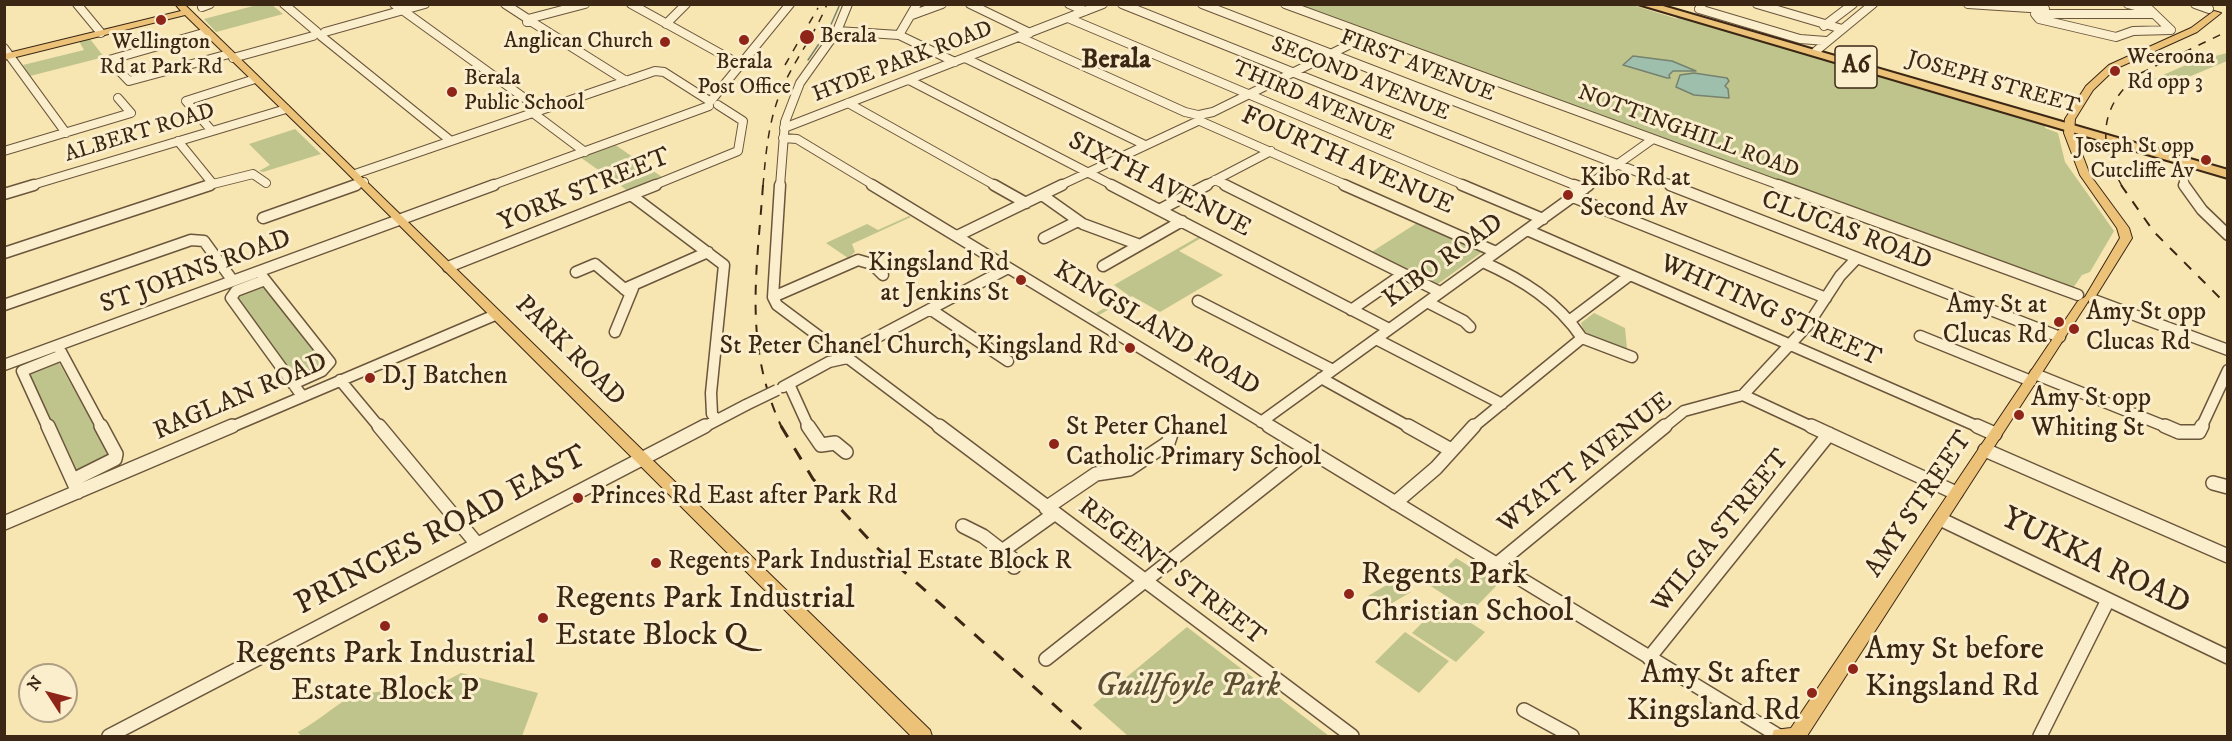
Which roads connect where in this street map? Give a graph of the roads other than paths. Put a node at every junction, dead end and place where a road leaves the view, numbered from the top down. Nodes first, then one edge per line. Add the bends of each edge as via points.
1 (77, 4) edge
2 (210, 4) edge
3 (284, 4) edge
4 (394, 4) edge
5 (425, 4) edge
6 (505, 4) edge
7 (585, 4) edge
8 (631, 4) edge
9 (686, 4) edge
10 (790, 4) edge
11 (849, 4) edge
12 (917, 4) edge
13 (942, 4) edge
14 (970, 4) edge
15 (1069, 4) edge
16 (1103, 4) edge
17 (1122, 4) edge
18 (1202, 4) edge
19 (1285, 4) edge
20 (1643, 4) edge
21 (1658, 4) edge
22 (1702, 4) edge
23 (1756, 4) edge
24 (1838, 4) edge
25 (1873, 4) edge
26 (1968, 4) edge
27 (2128, 4) edge
28 (2195, 4) edge
29 (1851, 6) edge
30 (202, 7) dead end
31 (183, 8) edge
32 (2045, 9) dead end
33 (2148, 9) edge
34 (2218, 9) edge
35 (403, 11) junction
36 (1086, 11) junction
37 (912, 15) junction
38 (1068, 18) junction
39 (532, 20) junction
40 (666, 24) junction
41 (1826, 24) junction
42 (1842, 29) junction
43 (837, 31) junction
44 (207, 32) junction
45 (101, 33) junction
46 (1030, 33) junction
47 (319, 34) junction
48 (899, 35) junction
49 (1369, 35) junction
50 (1018, 38) junction
51 (1814, 42) junction
52 (6, 54) edge
53 (1331, 54) junction
54 (231, 56) junction
55 (965, 58) junction
56 (955, 62) junction
57 (741, 64) junction
58 (1293, 72) junction
59 (255, 79) junction
60 (909, 80) junction
61 (626, 81) junction
62 (1248, 94) junction
63 (118, 98) dead end
64 (714, 101) junction
65 (848, 104) junction
66 (286, 109) junction
67 (537, 112) junction
68 (1200, 119) junction
69 (2070, 125) junction
70 (212, 131) junction
71 (66, 133) junction
72 (783, 133) junction
73 (1653, 139) junction
74 (178, 141) junction
75 (451, 141) junction
76 (1145, 145) junction
77 (4, 151) edge
78 (1271, 151) junction
79 (585, 152) junction
80 (2183, 158) junction
81 (1619, 164) junction
82 (2228, 169) edge
83 (1088, 173) junction
84 (2228, 174) edge
85 (359, 178) junction
86 (1215, 180) junction
87 (266, 183) dead end
88 (213, 184) junction
89 (1584, 189) junction
90 (4, 194) edge
91 (631, 195) junction
92 (1042, 195) junction
93 (1573, 197) junction
94 (1026, 203) junction
95 (1159, 210) junction
96 (263, 218) dead end
97 (2210, 218) junction
98 (1543, 219) junction
99 (2228, 219) edge
100 (401, 220) junction
101 (1078, 220) junction
102 (1182, 221) junction
103 (1527, 230) junction
104 (2228, 235) edge
105 (957, 236) junction
106 (1044, 238) dead end
107 (1140, 245) junction
108 (708, 252) junction
109 (1496, 252) junction
110 (4, 253) edge
111 (1857, 258) junction
112 (1483, 262) junction
113 (1103, 266) dead end
114 (448, 267) junction
115 (1008, 268) junction
116 (576, 272) dead end
117 (1403, 274) junction
118 (883, 275) dead end
119 (1630, 275) junction
120 (262, 276) junction
121 (233, 281) junction
122 (630, 289) junction
123 (1440, 292) junction
124 (1826, 298) junction
125 (2086, 298) junction
126 (775, 301) junction
127 (1198, 301) dead end
128 (1427, 302) junction
129 (4, 305) edge
130 (930, 309) junction
131 (1351, 310) junction
132 (495, 315) junction
133 (1569, 321) junction
134 (1470, 327) dead end
135 (1389, 329) junction
136 (615, 332) dead end
137 (1920, 336) dead end
138 (2060, 337) junction
139 (1582, 338) junction
140 (1376, 339) junction
141 (1789, 345) junction
142 (60, 350) junction
143 (2228, 350) edge
144 (844, 355) junction
145 (1632, 357) dead end
146 (1008, 361) dead end
147 (4, 365) edge
148 (1333, 370) junction
149 (2228, 370) edge
150 (2033, 377) junction
151 (1321, 378) junction
152 (340, 380) junction
153 (293, 384) junction
154 (789, 384) junction
155 (1743, 395) junction
156 (303, 396) junction
157 (1502, 404) junction
158 (717, 420) junction
159 (1261, 422) junction
160 (1171, 434) dead end
161 (1829, 434) junction
162 (1995, 434) junction
163 (1451, 450) junction
164 (1985, 450) junction
165 (1309, 451) junction
166 (846, 452) dead end
167 (641, 459) junction
168 (74, 480) junction
169 (2213, 483) dead end
170 (2228, 487) edge
171 (78, 492) junction
172 (1956, 493) junction
173 (1395, 502) junction
174 (1050, 511) junction
175 (1940, 519) junction
176 (4, 523) edge
177 (963, 526) dead end
178 (477, 544) junction
179 (1002, 551) junction
180 (2228, 556) edge
181 (1497, 565) junction
182 (1014, 567) dead end
183 (1145, 580) junction
184 (2108, 600) junction
185 (2228, 657) edge
186 (1649, 658) junction
187 (1046, 659) dead end
188 (1524, 710) dead end
189 (109, 736) edge
190 (923, 736) edge
191 (1352, 736) edge
192 (1572, 736) edge
193 (1780, 736) edge
194 (1797, 736) edge
195 (2040, 736) edge

1 - 45 street
2 - 30 street
3 - 47 street
4 - 35 street
5 - 35 street
6 - 39 street
7 - 39 street
8 - 40 street
9 - 40 street
10 - 57 street
11 - 43 street
12 - 37 street
13 - 37 street
14 - 46 street
15 - 36 street
16 - 36 street, HYDE PARK ROAD
17 - 58 street, SECOND AVENUE
18 - 53 street, FIRST AVENUE
19 - 49 street, NOTTINGHILL ROAD
20 - 69 highway, JOSEPH STREET / A6
21 - 51 highway, JOSEPH STREET / A6
22 - 51 street via 1699,9
23 - 41 street
24 - 29 street
25 - 42 street
26 - 32 street
27 - 33 street
28 - 34 street
29 - 41 street
31 - 44 main road, PARK ROAD
31 - 45 main road
33 - 33 street via 2171,30 2116,37 2039,19 2035,14
34 - 69 main road via 2194,30 2126,59 2104,73 2089,88
35 - 47 street
35 - 67 street
36 - 38 street, HYDE PARK ROAD
37 - 48 street
38 - 46 street, HYDE PARK ROAD
38 - 62 street, THIRD AVENUE
39 - 61 street
40 - 57 street
41 - 42 street
41 - 51 street
42 - 51 street
43 - 48 street
43 - 72 street via 800,83
44 - 54 main road, PARK ROAD
44 - 54 street via 109,60 129,81
45 - 52 main road
46 - 50 street, HYDE PARK ROAD
47 - 54 street
47 - 75 street
48 - 56 street
49 - 53 street
49 - 73 street, NOTTINGHILL ROAD
50 - 55 street, HYDE PARK ROAD
50 - 68 street, FOURTH AVENUE
51 - 69 highway, JOSEPH STREET / A6
52 - 71 street
53 - 58 street
53 - 81 street, FIRST AVENUE
54 - 59 main road, PARK ROAD
55 - 56 street, HYDE PARK ROAD
55 - 76 street
56 - 60 street, HYDE PARK ROAD
57 - 64 street
58 - 62 street
58 - 89 street, SECOND AVENUE
59 - 66 main road, PARK ROAD
59 - 70 street via 186,101
60 - 65 street, HYDE PARK ROAD
60 - 83 street, SIXTH AVENUE
61 - 64 street via 663,71
61 - 67 street
62 - 68 street
62 - 98 street, THIRD AVENUE
63 - 71 street via 131,113
64 - 79 street, ST JOHNS ROAD
64 - 91 street, YORK STREET via 743,121 737,152
65 - 72 street, HYDE PARK ROAD
65 - 94 street
66 - 70 street, ALBERT ROAD
66 - 85 main road, PARK ROAD
67 - 75 street
67 - 79 street
68 - 76 street
68 - 78 street, FOURTH AVENUE
69 - 80 highway, JOSEPH STREET / A6
69 - 125 main road, AMY STREET via 2085,175 2126,238
70 - 74 street, ALBERT ROAD
71 - 77 street
72 - 105 street, KINGSLAND ROAD
72 - 126 street
73 - 81 street, KIBO ROAD
73 - 125 street, NOTTINGHILL ROAD
74 - 88 street
74 - 90 street, ALBERT ROAD
75 - 85 street
76 - 83 street
78 - 86 street
78 - 109 street, FOURTH AVENUE
79 - 100 street, ST JOHNS ROAD
80 - 82 highway, JOSEPH STREET / A6
80 - 84 highway, JOSEPH STREET / A6
80 - 97 street via 2187,191
81 - 89 street, KIBO ROAD
81 - 111 street, CLUCAS ROAD
83 - 92 street
83 - 95 street, SIXTH AVENUE
85 - 96 street
85 - 100 main road, PARK ROAD
86 - 95 street
86 - 117 street
87 - 88 street via 253,174
88 - 110 street
89 - 93 street, KIBO ROAD
91 - 108 street
91 - 114 street, YORK STREET
92 - 94 street
92 - 101 street
93 - 98 street, KIBO ROAD
93 - 124 street
94 - 105 street
95 - 102 street, SIXTH AVENUE
97 - 99 street
97 - 104 street
98 - 103 street, KIBO ROAD
100 - 114 main road, PARK ROAD
100 - 120 street, ST JOHNS ROAD
101 - 106 street
101 - 107 street
102 - 107 street
102 - 131 street, SIXTH AVENUE
103 - 109 street, KIBO ROAD
103 - 119 street, WHITING STREET
105 - 115 street, KINGSLAND ROAD
107 - 113 street
108 - 122 street
108 - 158 street via 725,267 711,393 712,414
109 - 112 street, KIBO ROAD
111 - 124 street
111 - 138 street, CLUCAS ROAD
112 - 123 street, KIBO ROAD
112 - 133 street via 1529,284
114 - 132 main road, PARK ROAD
115 - 130 street, PRINCES ROAD EAST
115 - 159 street, KINGSLAND ROAD
116 - 122 street via 596,264
117 - 123 street
117 - 131 street
118 - 126 street via 865,260 858,260
119 - 133 street
119 - 141 street, WHITING STREET
120 - 121 street, ST JOHNS ROAD
120 - 153 street via 231,298
120 - 153 street via 330,363 322,371
121 - 129 street via 204,241 191,240
121 - 142 street, ST JOHNS ROAD
122 - 136 street
123 - 128 street, KIBO ROAD
124 - 141 street via 1812,321
125 - 138 main road, AMY STREET
125 - 143 street, NOTTINGHILL ROAD
126 - 144 street, REGENT STREET
127 - 148 street
128 - 134 street
128 - 135 street, KIBO ROAD
130 - 144 street, PRINCES ROAD EAST
130 - 146 street
131 - 135 street, SIXTH AVENUE
132 - 152 street, RAGLAN ROAD
132 - 167 main road, PARK ROAD
133 - 139 street
135 - 140 street, KIBO ROAD
137 - 150 street
138 - 150 main road, AMY STREET
139 - 145 street
139 - 157 street
140 - 148 street, KIBO ROAD
140 - 157 street
141 - 155 street
141 - 162 street, WHITING STREET
142 - 147 street, ST JOHNS ROAD
142 - 168 street via 22,370
142 - 168 street via 116,454 106,465
144 - 154 street, PRINCES ROAD EAST
144 - 174 street, REGENT STREET
148 - 151 street, KIBO ROAD
149 - 150 street via 2199,432 2193,434 2178,432
150 - 162 main road, AMY STREET
151 - 159 street, KIBO ROAD
151 - 163 street
152 - 156 street, RAGLAN ROAD
152 - 178 street
153 - 156 street
154 - 158 street, PRINCES ROAD EAST, bridge
154 - 166 street via 821,445 835,443
155 - 161 street
155 - 181 street, WYATT AVENUE via 1684,411
156 - 171 street, RAGLAN ROAD
157 - 163 street
158 - 167 street, PRINCES ROAD EAST
159 - 165 street, KINGSLAND ROAD
160 - 174 street via 1168,443 1136,465 1096,474
161 - 172 street
161 - 186 street, WILGA STREET
162 - 164 main road, AMY STREET
163 - 173 street
164 - 172 main road, AMY STREET
164 - 180 street
165 - 173 street, KINGSLAND ROAD
165 - 183 street
167 - 178 street, PRINCES ROAD EAST
167 - 190 main road, PARK ROAD
168 - 171 street
169 - 170 street
171 - 176 street, RAGLAN ROAD
172 - 175 main road, AMY STREET
173 - 181 street, KINGSLAND ROAD
174 - 179 street
174 - 183 street, REGENT STREET
175 - 184 street, YUKKA ROAD
175 - 194 main road, AMY STREET
177 - 179 street via 975,530
178 - 189 street, PRINCES ROAD EAST
179 - 182 street via 1014,560
181 - 186 street, KINGSLAND ROAD
183 - 187 street
183 - 191 street, REGENT STREET
184 - 185 street, YUKKA ROAD
184 - 195 street
186 - 193 street, KINGSLAND ROAD
188 - 192 street
193 - 194 main road

